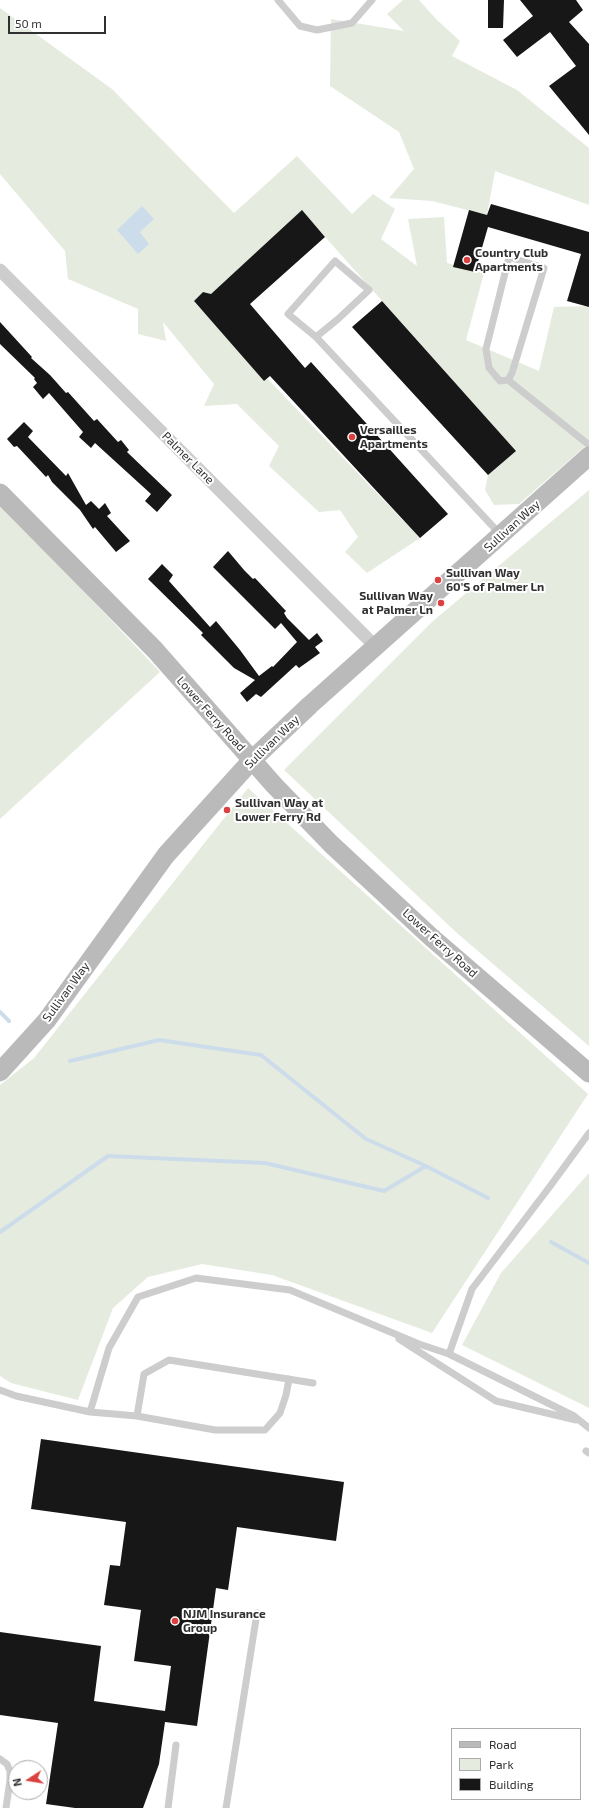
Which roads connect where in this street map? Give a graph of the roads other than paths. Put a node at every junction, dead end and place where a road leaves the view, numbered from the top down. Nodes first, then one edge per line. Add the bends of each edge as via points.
1 (278, 0) edge
2 (372, 0) edge
3 (0, 270) edge
4 (316, 337) junction
5 (508, 380) junction
6 (589, 445) edge
7 (589, 456) edge
8 (0, 493) edge
9 (502, 536) junction
10 (376, 647) junction
11 (252, 760) junction
12 (0, 1072) edge
13 (589, 1074) edge
14 (589, 1133) edge
15 (386, 1330) junction
16 (449, 1354) junction
17 (289, 1379) junction
18 (313, 1383) dead end
19 (0, 1390) edge
20 (90, 1412) junction
21 (137, 1416) junction
22 (581, 1421) junction
23 (589, 1428) edge
24 (257, 1612) dead end
25 (176, 1745) dead end
26 (0, 1759) edge
27 (6, 1808) edge
28 (168, 1808) edge
29 (226, 1808) edge

1 - 2 lane via 300,26 317,30 352,23
3 - 10 street, Palmer Lane
4 - 4 lane via 288,314 335,261 369,290
4 - 9 lane
5 - 5 lane via 544,268 509,258 486,349 489,368 500,381
5 - 6 lane
7 - 9 main road, Sullivan Way
8 - 11 main road, Lower Ferry Road via 155,650
9 - 10 main road, Sullivan Way
10 - 11 main road, Sullivan Way
11 - 12 main road, Sullivan Way via 166,855 47,1020
11 - 13 main road, Lower Ferry Road via 380,890
14 - 16 lane via 472,1289
15 - 16 lane
15 - 20 lane via 290,1290 196,1278 138,1297 109,1348
15 - 22 lane via 496,1401
16 - 22 lane
17 - 18 lane
17 - 21 lane via 280,1413 265,1430 215,1430
17 - 21 lane via 169,1360 144,1374
19 - 20 lane via 16,1396
20 - 21 lane
22 - 23 lane
24 - 29 lane
25 - 28 lane
26 - 27 lane via 7,1764 10,1771

